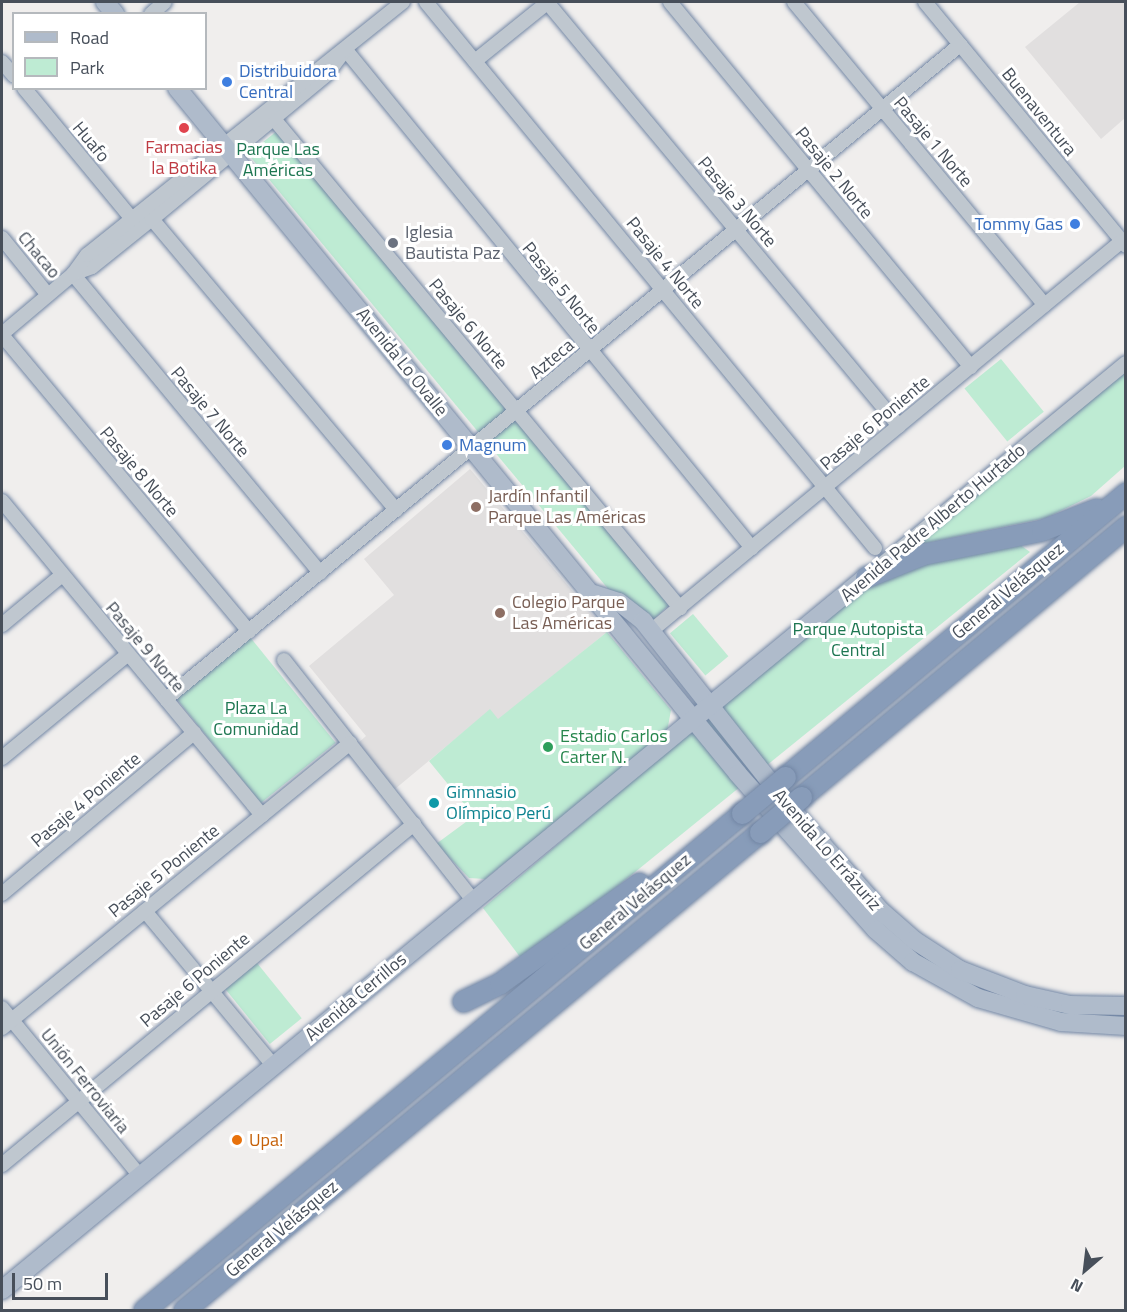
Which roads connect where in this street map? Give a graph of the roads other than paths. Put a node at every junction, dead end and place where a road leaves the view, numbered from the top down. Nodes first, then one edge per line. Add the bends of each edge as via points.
1 (165, 2) edge
2 (403, 2) edge
3 (426, 2) edge
4 (548, 2) edge
5 (670, 2) edge
6 (794, 2) edge
7 (925, 2) edge
8 (153, 12) edge
9 (960, 45) junction
10 (345, 49) junction
11 (475, 61) junction
12 (2, 62) edge
13 (12, 74) edge
14 (26, 90) edge
15 (179, 90) edge
16 (883, 109) junction
17 (274, 119) junction
18 (226, 148) junction
19 (809, 170) junction
20 (131, 218) junction
21 (152, 219) junction
22 (736, 230) junction
23 (2, 238) edge
24 (1124, 244) edge
25 (73, 274) junction
26 (663, 290) junction
27 (48, 295) junction
28 (1045, 305) junction
29 (2, 334) edge
30 (590, 351) junction
31 (1125, 363) edge
32 (971, 367) junction
33 (517, 411) junction
34 (899, 426) junction
35 (473, 447) junction
36 (825, 487) junction
37 (1125, 493) edge
38 (2, 501) edge
39 (396, 510) junction
40 (1125, 526) edge
41 (752, 548) junction
42 (875, 548) dead end
43 (320, 573) junction
44 (62, 575) junction
45 (866, 577) junction
46 (593, 594) junction
47 (680, 608) junction
48 (2, 625) edge
49 (249, 631) junction
50 (651, 632) junction
51 (128, 654) junction
52 (284, 660) dead end
53 (166, 699) junction
54 (712, 706) junction
55 (696, 720) junction
56 (194, 733) junction
57 (350, 743) junction
58 (2, 758) edge
59 (262, 815) junction
60 (414, 824) junction
61 (702, 846) junction
62 (2, 894) edge
63 (473, 900) junction
64 (145, 911) junction
65 (211, 990) junction
66 (464, 1001) dead end
67 (1125, 1006) edge
68 (2, 1008) edge
69 (6, 1024) edge
70 (1125, 1026) edge
71 (273, 1065) junction
72 (78, 1101) junction
73 (2, 1165) edge
74 (140, 1176) junction
75 (2, 1290) edge
76 (144, 1311) edge
77 (184, 1311) edge

1 - 8 street
2 - 10 street
3 - 11 street, Pasaje 4 Norte
4 - 11 street
4 - 22 street, Pasaje 3 Norte
5 - 19 street, Pasaje 2 Norte
6 - 16 street, Pasaje 1 Norte
7 - 9 street, Buenaventura
9 - 16 street, Azteca
9 - 24 street, Buenaventura
10 - 17 street via 334,68
10 - 18 street via 326,60
10 - 30 street, Pasaje 5 Norte
11 - 26 street, Pasaje 4 Norte
12 - 13 street
14 - 20 street, Huafo
15 - 18 main road, Avenida Lo Ovalle
16 - 19 street, Azteca
16 - 28 street, Pasaje 1 Norte
17 - 18 street
17 - 33 street, Pasaje 6 Norte
18 - 20 street
18 - 21 street
18 - 35 main road, Avenida Lo Ovalle
19 - 22 street, Azteca
19 - 32 street, Pasaje 2 Norte
20 - 25 street via 87,255
21 - 25 street via 92,267
21 - 39 street
22 - 26 street, Azteca
22 - 34 street, Pasaje 3 Norte
23 - 27 street, Chacao
24 - 28 street, Pasaje 6 Poniente
25 - 27 street
25 - 43 street, Pasaje 7 Norte
26 - 30 street, Azteca
26 - 36 street, Pasaje 4 Norte
27 - 29 street
28 - 32 street, Pasaje 6 Poniente
29 - 49 street, Pasaje 8 Norte
30 - 33 street, Azteca
30 - 41 street, Pasaje 5 Norte
31 - 45 street, Avenida Padre Alberto Hurtado
32 - 34 street, Pasaje 6 Poniente
33 - 35 street, Azteca
33 - 47 street, Pasaje 6 Norte
34 - 36 street, Pasaje 6 Poniente
35 - 39 street, Azteca
35 - 46 main road, Avenida Lo Ovalle
36 - 41 street, Pasaje 6 Poniente
36 - 42 street, Pasaje 4 Norte
37 - 45 highway via 1064,523 923,554
37 - 61 highway, General Velásquez, bridge
38 - 44 street, Pasaje 9 Norte
39 - 43 street, Azteca
40 - 77 highway, General Velásquez, bridge
41 - 47 street, Pasaje 6 Poniente
43 - 49 street, Azteca
44 - 48 street
44 - 51 street, Pasaje 9 Norte
45 - 54 main road, Avenida Padre Alberto Hurtado
46 - 50 main road, Avenida Lo Errázuriz via 619,602
46 - 55 main road, Avenida Lo Ovalle
47 - 50 street, Pasaje 6 Poniente
49 - 53 street, Azteca
50 - 54 main road, Avenida Lo Errázuriz
51 - 53 street, Pasaje 9 Norte
51 - 58 street
52 - 57 street
53 - 56 street, Pasaje 9 Norte
54 - 55 main road, Avenida Cerrillos
54 - 67 main road, Avenida Lo Errázuriz via 769,784 855,883 895,925 928,951 979,979 1025,995 1070,1005
55 - 63 main road, Avenida Cerrillos
55 - 70 main road, Avenida Lo Errázuriz via 858,912 913,962 957,988 1015,1011 1074,1024
56 - 59 street, Pasaje 9 Norte
56 - 62 street, Pasaje 4 Poniente
57 - 59 street, Pasaje 5 Poniente
57 - 60 street
59 - 64 street, Pasaje 5 Poniente
60 - 63 street
60 - 65 street, Pasaje 6 Poniente
61 - 66 highway via 610,902 500,983
61 - 76 highway, General Velásquez
63 - 71 main road, Avenida Cerrillos
64 - 65 street
64 - 69 street, Pasaje 5 Poniente
65 - 71 street
65 - 72 street, Pasaje 6 Poniente
68 - 69 street, Unión Ferroviaria
69 - 72 street, Unión Ferroviaria
71 - 74 main road, Avenida Cerrillos
72 - 73 street, Pasaje 6 Poniente
72 - 74 street, Unión Ferroviaria
74 - 75 main road, Avenida Cerrillos

